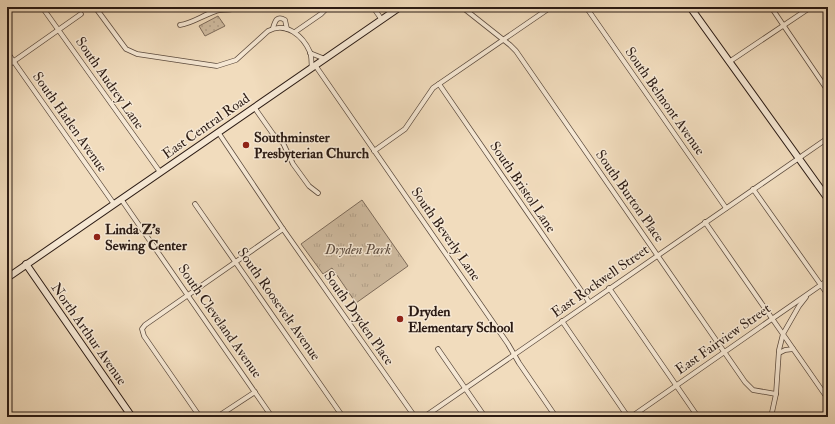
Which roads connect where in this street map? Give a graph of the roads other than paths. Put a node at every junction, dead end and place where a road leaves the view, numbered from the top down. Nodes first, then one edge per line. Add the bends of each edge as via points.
1 (42, 7) edge
2 (95, 7) edge
3 (238, 7) edge
4 (328, 7) edge
5 (373, 7) edge
6 (400, 7) edge
7 (462, 7) edge
8 (551, 7) edge
9 (586, 7) edge
10 (690, 7) edge
11 (771, 7) edge
12 (811, 7) edge
13 (81, 14) dead end
14 (382, 20) junction
15 (180, 25) dead end
16 (784, 26) junction
17 (273, 28) junction
18 (288, 29) junction
19 (58, 30) junction
20 (296, 32) junction
21 (504, 40) junction
22 (7, 52) edge
23 (310, 53) junction
24 (324, 59) junction
25 (14, 61) junction
26 (729, 62) junction
27 (7, 66) edge
28 (313, 66) junction
29 (439, 84) junction
30 (828, 91) edge
31 (254, 107) junction
32 (218, 132) junction
33 (828, 138) edge
34 (374, 151) junction
35 (799, 158) junction
36 (160, 172) junction
37 (753, 189) junction
38 (318, 193) dead end
39 (121, 199) junction
40 (828, 199) edge
41 (114, 204) junction
42 (195, 204) dead end
43 (726, 208) junction
44 (705, 222) junction
45 (284, 229) junction
46 (658, 255) junction
47 (236, 262) junction
48 (26, 264) junction
49 (7, 278) edge
50 (828, 280) edge
51 (821, 285) junction
52 (610, 288) junction
53 (810, 293) junction
54 (188, 294) junction
55 (828, 295) edge
56 (588, 302) junction
57 (772, 319) junction
58 (562, 321) junction
59 (782, 334) junction
60 (438, 349) dead end
61 (793, 349) junction
62 (725, 352) junction
63 (779, 353) junction
64 (514, 354) junction
65 (676, 385) junction
66 (464, 388) junction
67 (255, 392) junction
68 (776, 394) junction
69 (828, 399) edge
70 (132, 417) edge
71 (200, 417) edge
72 (218, 417) edge
73 (272, 417) edge
74 (343, 417) edge
75 (415, 417) edge
76 (424, 417) edge
77 (485, 417) edge
78 (556, 417) edge
79 (628, 417) edge
80 (631, 417) edge
81 (698, 417) edge
82 (771, 417) edge

1 - 19 street, South Audrey Lane
2 - 17 street via 126,49 142,55 211,66 229,63 240,57
3 - 15 street via 215,11
4 - 20 street
5 - 14 street
6 - 14 main road, East Central Road
7 - 21 street, South Burton Place
8 - 21 street
9 - 43 street, South Belmont Avenue
10 - 26 main road
11 - 16 street
12 - 16 street
13 - 19 street
14 - 24 main road, East Central Road
16 - 26 street
16 - 30 street
17 - 18 street
17 - 18 street via 275,21 282,18
18 - 20 street
19 - 25 street
19 - 36 street, South Audrey Lane
20 - 23 street
21 - 29 street
21 - 46 street, South Burton Place via 516,51
22 - 25 street, South Hatlen Avenue
23 - 24 street
23 - 28 street
24 - 28 main road, East Central Road
25 - 27 street
25 - 41 street, South Hatlen Avenue
26 - 35 main road
28 - 31 main road, East Central Road
28 - 34 street, South Beverly Lane
29 - 34 street via 430,92 405,129
29 - 56 street, South Bristol Lane
31 - 32 main road, East Central Road
31 - 38 street via 273,134 283,143 297,169
32 - 36 main road, East Central Road
32 - 45 street, South Dryden Place
33 - 35 street, East Rockwell Street
34 - 64 street, South Beverly Lane
35 - 37 street, East Rockwell Street
35 - 40 main road
36 - 39 main road, East Central Road
37 - 43 street, East Rockwell Street
37 - 51 street
39 - 41 main road, East Central Road
39 - 54 street, South Cleveland Avenue
41 - 48 main road, East Central Road
42 - 47 street, South Roosevelt Avenue
43 - 44 street, East Rockwell Street
44 - 46 street, East Rockwell Street
44 - 57 street
45 - 47 street
45 - 75 street, South Dryden Place
46 - 52 street, East Rockwell Street
46 - 62 street, South Burton Place
47 - 54 street
47 - 74 street, South Roosevelt Avenue
48 - 49 main road, East Central Road
48 - 70 main road, North Arthur Avenue
50 - 51 street, East Fairview Street
51 - 53 street, East Fairview Street
51 - 55 street
52 - 56 street, East Rockwell Street
52 - 65 street
53 - 57 street, East Fairview Street
53 - 59 street
54 - 67 street, South Cleveland Avenue
54 - 71 street via 142,329 144,336
56 - 58 street, East Rockwell Street
57 - 59 street
57 - 62 street, East Fairview Street
58 - 64 street, East Rockwell Street
58 - 79 street
59 - 61 street
59 - 63 street
60 - 66 street
61 - 63 street
61 - 69 street
62 - 65 street, East Fairview Street
62 - 68 street, South Burton Place via 753,390
63 - 68 street
64 - 66 street, East Rockwell Street
64 - 78 street, South Beverly Lane
65 - 80 street, East Fairview Street
65 - 81 street
66 - 76 street, East Rockwell Street
66 - 77 street
67 - 72 street
67 - 73 street, South Cleveland Avenue
68 - 82 street

